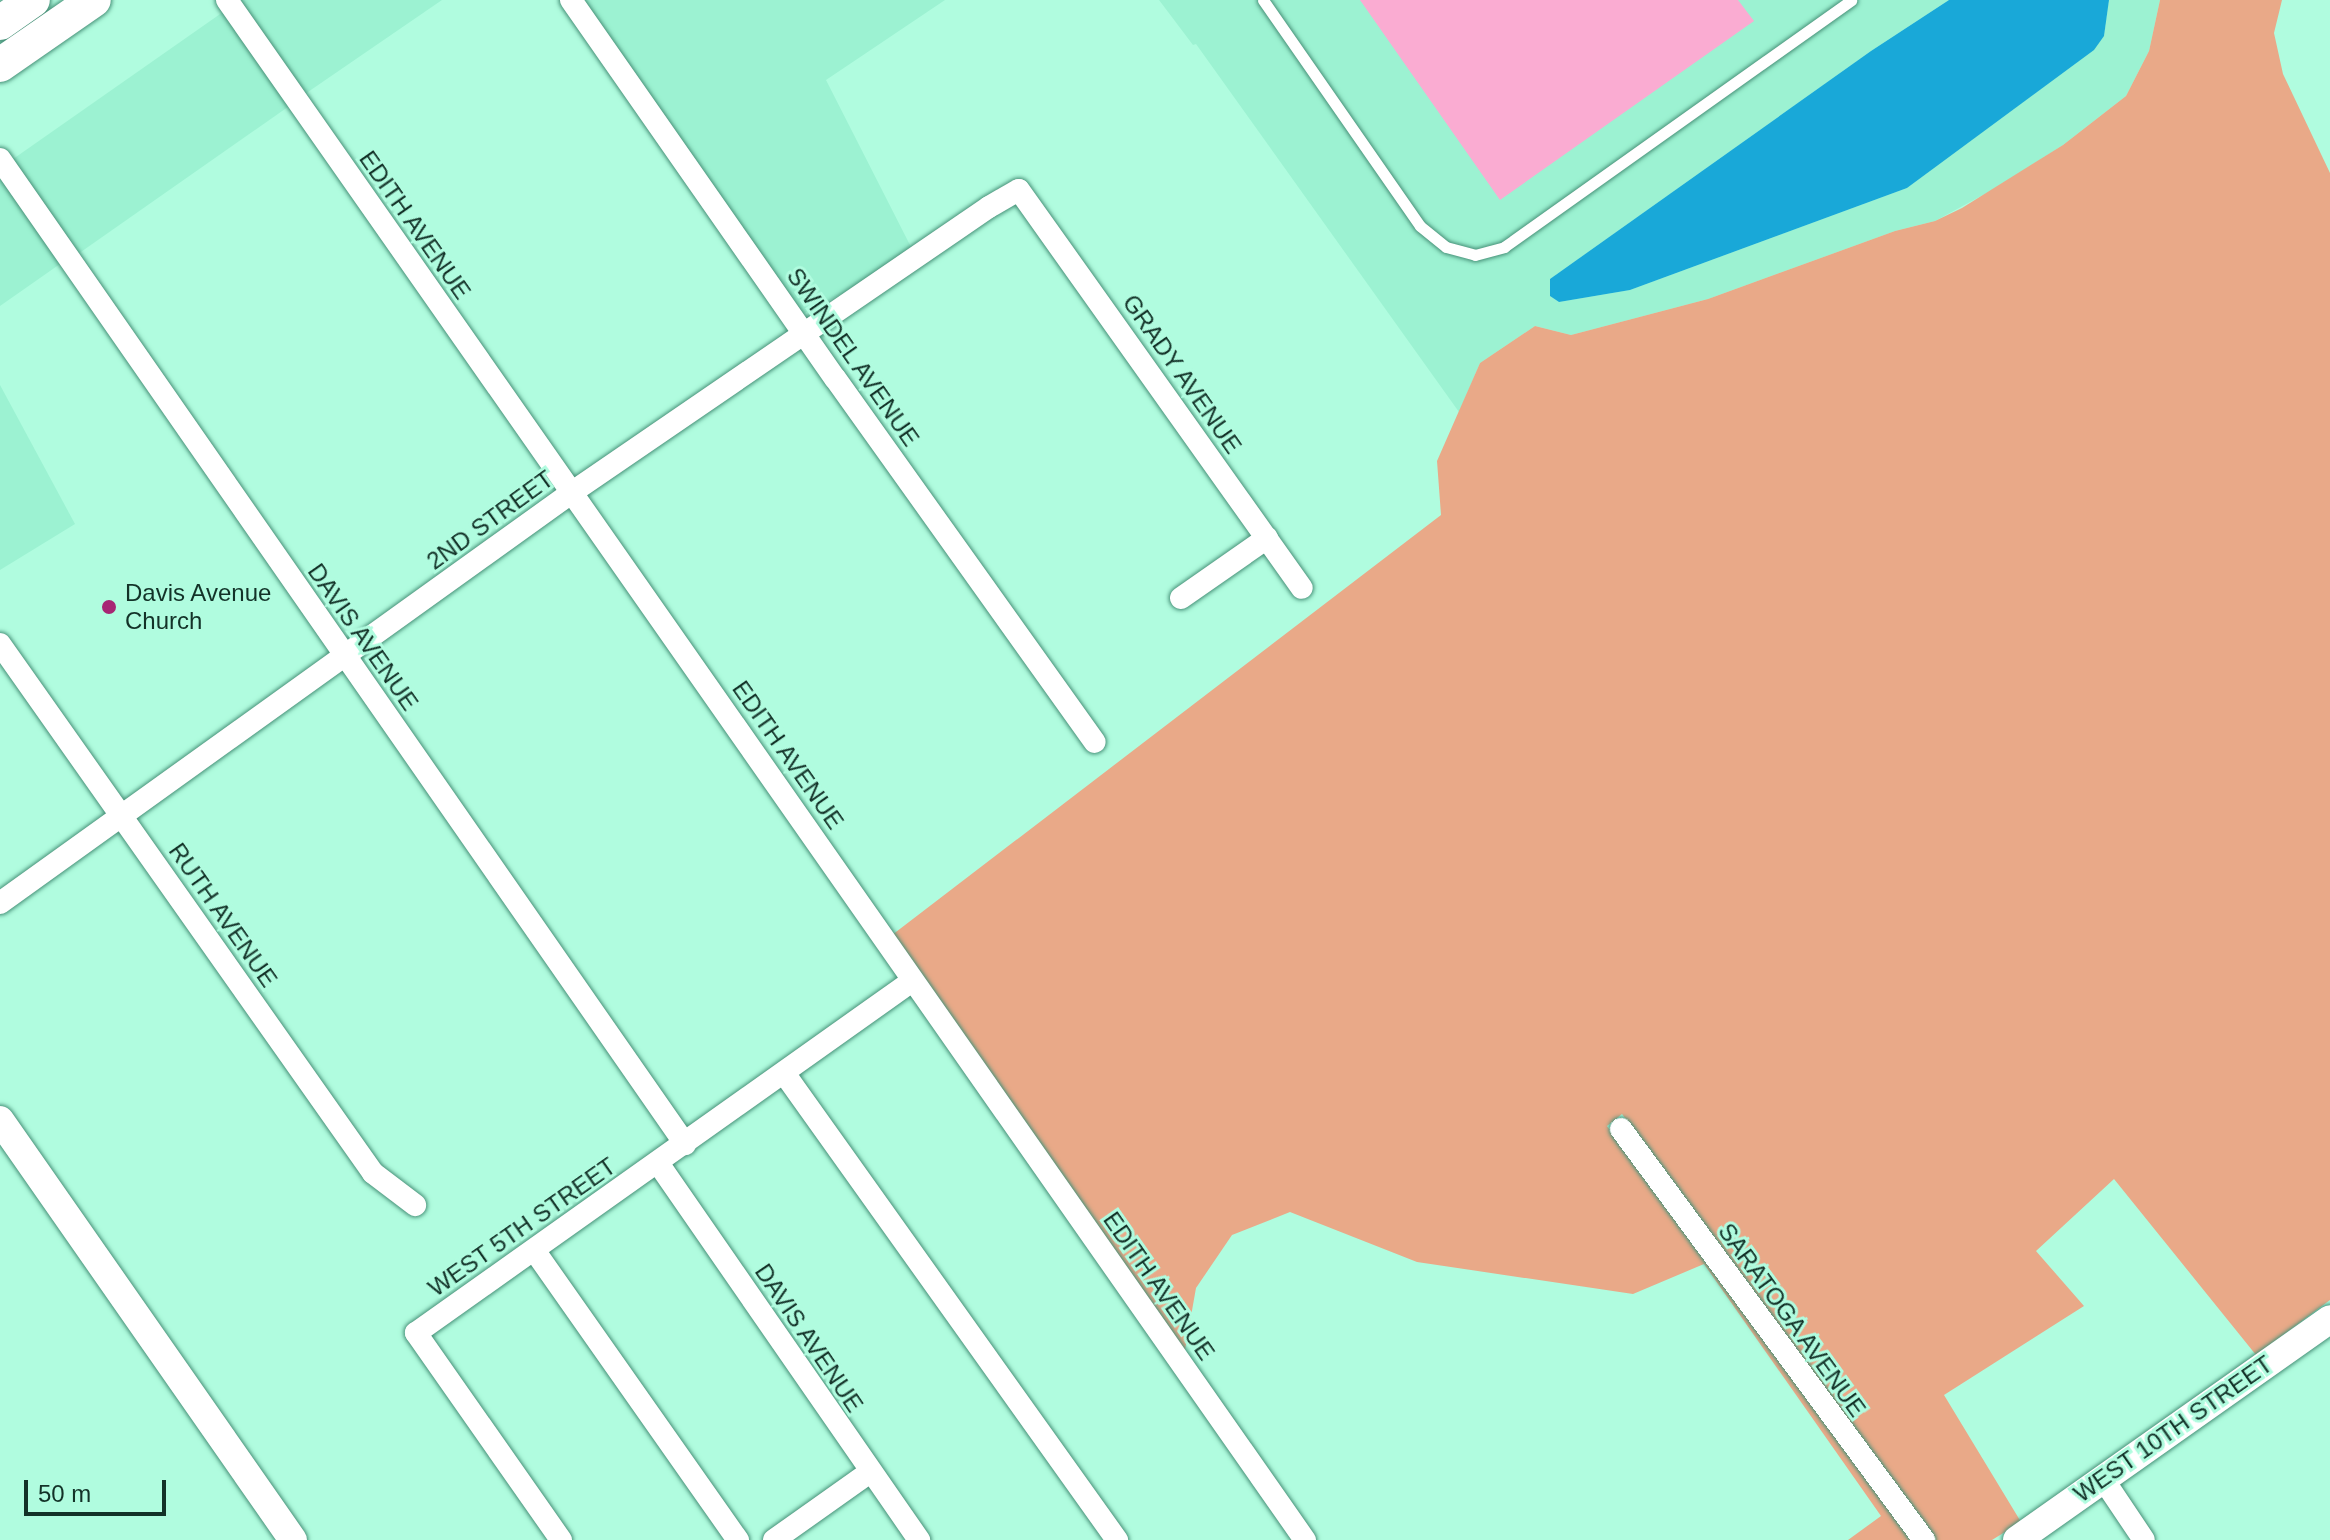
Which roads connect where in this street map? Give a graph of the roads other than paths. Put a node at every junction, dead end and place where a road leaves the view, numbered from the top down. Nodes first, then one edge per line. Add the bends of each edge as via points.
1 (33, 0) edge
2 (227, 0) edge
3 (571, 0) edge
4 (1263, 0) edge
5 (1851, 0) edge
6 (82, 8) edge
7 (0, 23) edge
8 (0, 65) edge
9 (0, 159) edge
10 (1019, 190) joint
11 (805, 334) junction
12 (571, 493) junction
13 (1267, 538) junction
14 (1302, 588) dead end
15 (1181, 598) dead end
16 (0, 644) edge
17 (344, 654) junction
18 (1095, 742) dead end
19 (121, 817) junction
20 (0, 903) edge
21 (912, 981) junction
22 (784, 1073) junction
23 (0, 1120) edge
24 (1621, 1129) dead end
25 (685, 1144) junction
26 (658, 1163) junction
27 (415, 1205) dead end
28 (534, 1250) junction
29 (2330, 1319) edge
30 (870, 1472) junction
31 (2103, 1479) junction
32 (293, 1540) edge
33 (561, 1540) edge
34 (738, 1540) edge
35 (774, 1540) edge
36 (919, 1540) edge
37 (1117, 1540) edge
38 (1305, 1540) edge
39 (1924, 1540) edge
40 (2017, 1540) edge
41 (2144, 1540) edge

1 - 7 main road
2 - 12 street, EDITH AVENUE
3 - 11 street, SWINDEL AVENUE
4 - 5 lane via 1420,226 1446,247 1475,255 1504,247
6 - 8 main road
9 - 17 street, DAVIS AVENUE
10 - 11 street, 2ND STREET
10 - 13 street, GRADY AVENUE
11 - 12 street, 2ND STREET
11 - 18 street, SWINDEL AVENUE
12 - 17 street, 2ND STREET
12 - 21 street, EDITH AVENUE
13 - 14 street, GRADY AVENUE
13 - 15 street
16 - 19 street, RUTH AVENUE
17 - 19 street, 2ND STREET
17 - 25 street, DAVIS AVENUE
19 - 20 street, 2ND STREET
19 - 27 street, RUTH AVENUE via 373,1173
21 - 22 street
21 - 38 street, EDITH AVENUE
22 - 25 street
22 - 37 street
23 - 32 street
24 - 39 street, SARATOGA AVENUE
25 - 26 street, WEST 5TH STREET
26 - 28 street, WEST 5TH STREET
26 - 30 street, DAVIS AVENUE
28 - 33 street, WEST 5TH STREET via 416,1333
28 - 34 street
29 - 31 street, WEST 10TH STREET
30 - 35 street
30 - 36 street, DAVIS AVENUE
31 - 40 street, WEST 10TH STREET
31 - 41 street

